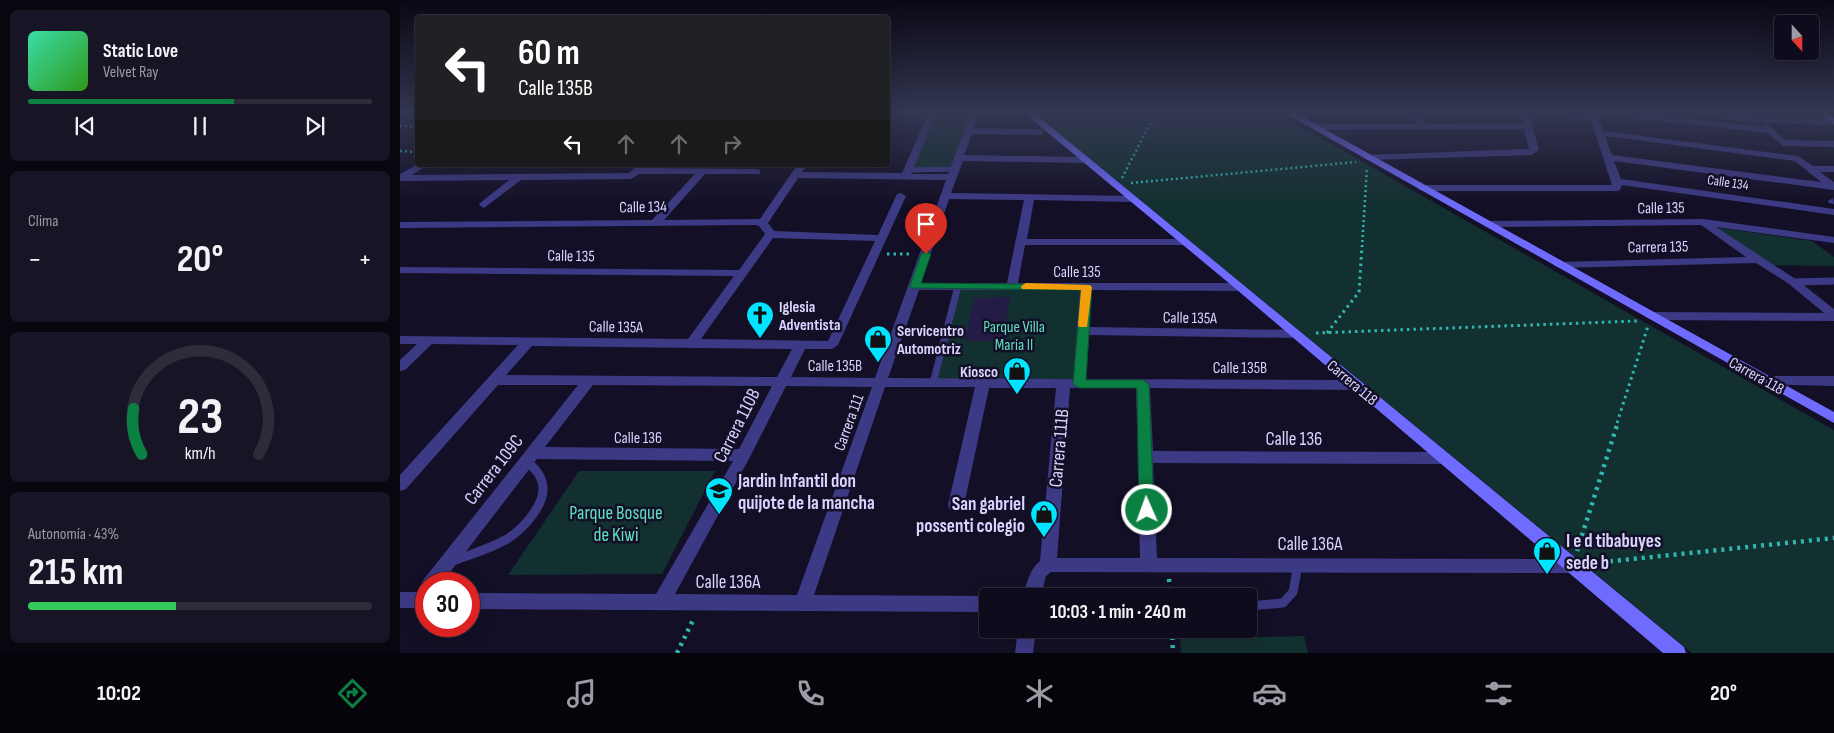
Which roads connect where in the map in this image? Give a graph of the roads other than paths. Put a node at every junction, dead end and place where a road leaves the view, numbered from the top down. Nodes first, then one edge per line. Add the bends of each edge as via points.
1 (920, 142) edge
2 (965, 142) edge
3 (1063, 142) edge
4 (1340, 142) edge
5 (1532, 142) edge
6 (1603, 142) edge
7 (1672, 142) edge
8 (1782, 142) edge
9 (1834, 144) edge
10 (1608, 157) junction
11 (1367, 159) junction
12 (1085, 160) junction
13 (419, 167) edge
14 (801, 167) edge
15 (837, 167) edge
16 (956, 168) junction
17 (1811, 169) junction
18 (1834, 169) edge
19 (638, 171) edge
20 (703, 171) junction
21 (757, 172) dead end
22 (906, 173) junction
23 (795, 175) junction
24 (831, 176) junction
25 (519, 177) junction
26 (401, 178) edge
27 (1618, 184) junction
28 (1833, 187) edge
29 (1422, 188) junction
30 (900, 196) dead end
31 (946, 196) junction
32 (1028, 198) junction
33 (1132, 199) junction
34 (484, 205) dead end
35 (1834, 212) edge
36 (656, 222) junction
37 (1703, 222) junction
38 (763, 223) junction
39 (1488, 224) junction
40 (400, 225) edge
41 (770, 234) junction
42 (881, 238) junction
43 (1816, 238) junction
44 (1834, 240) edge
45 (1020, 242) junction
46 (1184, 242) junction
47 (1834, 251) edge
48 (1758, 260) junction
49 (1560, 264) junction
50 (400, 270) edge
51 (742, 273) junction
52 (1834, 281) edge
53 (1793, 282) junction
54 (915, 286) junction
55 (958, 286) junction
56 (1012, 286) junction
57 (1086, 287) junction
58 (1240, 287) junction
59 (1834, 316) edge
60 (1650, 318) junction
61 (1083, 332) junction
62 (1296, 334) junction
63 (400, 340) edge
64 (429, 340) junction
65 (529, 341) junction
66 (692, 343) junction
67 (801, 344) junction
68 (400, 367) edge
69 (493, 380) junction
70 (589, 380) junction
71 (1769, 381) junction
72 (1834, 381) edge
73 (780, 382) junction
74 (881, 383) junction
75 (933, 383) junction
76 (983, 383) junction
77 (1063, 384) junction
78 (1079, 384) junction
79 (1143, 384) junction
80 (1357, 385) junction
81 (1834, 418) edge
82 (744, 455) junction
83 (529, 457) junction
84 (1145, 458) junction
85 (1444, 458) junction
86 (400, 485) edge
87 (956, 505) dead end
88 (446, 564) junction
89 (1148, 564) junction
90 (1048, 565) junction
91 (1298, 565) junction
92 (1573, 566) junction
93 (440, 572) edge
94 (1034, 588) edge
95 (480, 601) edge
96 (662, 602) junction
97 (803, 602) junction
98 (979, 604) edge
99 (1257, 605) edge
100 (1026, 638) edge
101 (1024, 653) edge
102 (1677, 653) edge

1 - 22 street
2 - 16 street, Carrera 111
3 - 12 street, Carrera 118
4 - 11 street, Carrera 118
5 - 11 street via 1534,150 1531,152
6 - 10 street
7 - 17 street via 1798,159
8 - 9 street
10 - 27 street
10 - 28 street
11 - 29 street, Carrera 118
12 - 16 street
12 - 33 street, Carrera 118
13 - 26 street
14 - 23 street
15 - 24 street
16 - 22 street
16 - 31 street, Carrera 111
17 - 18 street
17 - 28 street
19 - 20 street
19 - 25 street
20 - 21 street
20 - 36 street
22 - 24 street
23 - 24 street
23 - 38 street
25 - 26 street
25 - 34 street
27 - 29 street, Calle 134 via 1614,189
27 - 35 street, Calle 134
29 - 39 street, Carrera 118
30 - 42 street
31 - 32 street
31 - 54 street, Carrera 111
32 - 33 street
32 - 45 street
33 - 46 street, Carrera 118
36 - 38 street, Calle 134
36 - 40 street, Calle 134
37 - 39 street, Calle 135
37 - 43 street, Calle 135
37 - 48 street
38 - 41 street
39 - 49 street, Carrera 118
41 - 42 street
41 - 51 street
42 - 67 street, Calle 135A via 832,345
43 - 44 street, Calle 135
43 - 47 street
45 - 46 street
45 - 56 street
46 - 58 street, Carrera 118
48 - 49 street, Carrera 135
48 - 53 street
49 - 60 street, Carrera 118
50 - 51 street, Calle 135
51 - 66 street
52 - 53 lane
53 - 59 street
54 - 55 street, Calle 135
54 - 74 street, Carrera 111
55 - 56 street, Calle 135
55 - 75 lane
56 - 57 street, Calle 135
57 - 58 street, Calle 135
57 - 61 street
58 - 62 street, Carrera 118
59 - 60 street
60 - 71 street, Carrera 118
61 - 62 street, Calle 135A
61 - 78 street
62 - 80 street, Carrera 118
63 - 64 street, Calle 135A
64 - 65 street, Calle 135A
64 - 68 street
65 - 66 street, Calle 135A
65 - 69 street
66 - 67 street, Calle 135A
67 - 73 street, Carrera 110B
69 - 70 street, Calle 135B
69 - 86 street
70 - 73 street, Calle 135B
70 - 83 street, Carrera 109C
71 - 72 street
71 - 81 street, Carrera 118
73 - 74 street, Calle 135B
73 - 82 street, Carrera 110B
74 - 75 street, Calle 135B
74 - 97 street, Carrera 111
75 - 76 street, Calle 135B
76 - 77 street, Calle 135B
76 - 87 street
77 - 78 street, Calle 135B
77 - 90 street, Carrera 111B
78 - 79 street, Calle 135B
79 - 80 street, Calle 135B
79 - 84 street
80 - 85 street, Carrera 118
82 - 83 street, Calle 136
82 - 96 street, Carrera 110B
83 - 88 street, Carrera 109C
83 - 88 lane via 543,480 544,494 536,509 506,540
84 - 85 street, Calle 136
84 - 89 street
85 - 92 street, Carrera 118
88 - 93 street, Carrera 109C
89 - 90 street, Calle 136A
89 - 91 street, Calle 136A
90 - 94 street, Carrera 111B via 1039,572
91 - 92 street, Calle 136A
91 - 99 lane via 1293,592 1283,602
92 - 102 street, Carrera 118
95 - 96 street, Calle 136A
96 - 97 street, Calle 136A
97 - 98 street, Calle 136A
100 - 101 street

